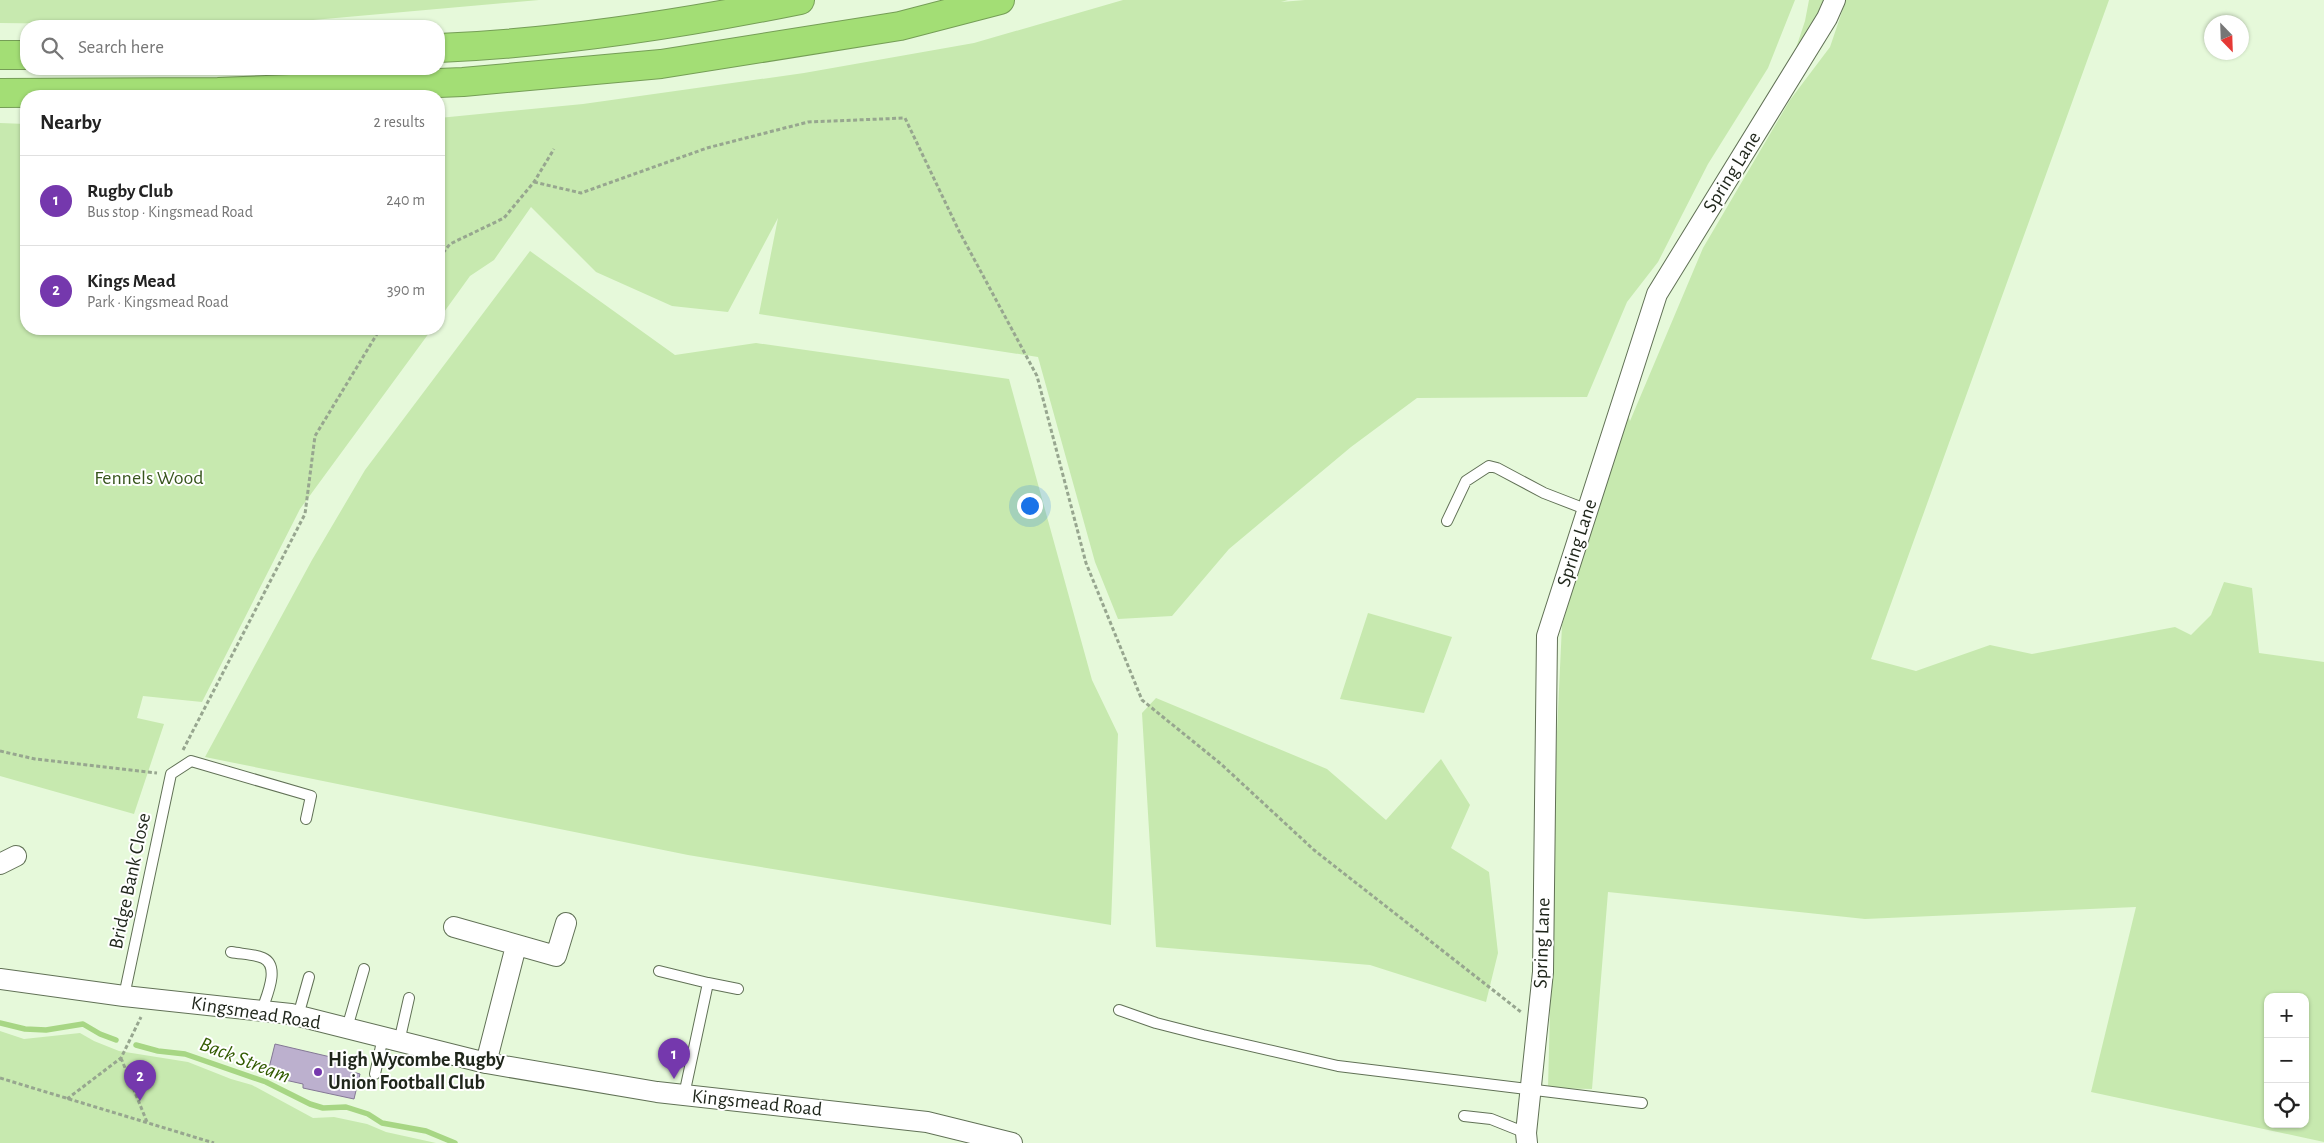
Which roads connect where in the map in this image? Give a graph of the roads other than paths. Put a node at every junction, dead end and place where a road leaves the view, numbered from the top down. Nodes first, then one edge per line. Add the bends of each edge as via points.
1 (800, 0) edge
2 (1000, 0) edge
3 (1835, 0) edge
4 (445, 47) edge
5 (0, 55) edge
6 (20, 55) edge
7 (267, 90) edge
8 (0, 93) edge
9 (20, 93) edge
10 (1588, 510) junction
11 (1447, 521) dead end
12 (306, 819) dead end
13 (566, 923) dead end
14 (454, 927) dead end
15 (516, 946) junction
16 (231, 952) dead end
17 (364, 969) dead end
18 (659, 971) dead end
19 (309, 977) dead end
20 (0, 979) edge
21 (708, 983) junction
22 (738, 989) dead end
23 (124, 996) junction
24 (409, 998) dead end
25 (262, 1010) junction
26 (1120, 1010) dead end
27 (298, 1016) junction
28 (348, 1028) junction
29 (391, 1039) junction
30 (486, 1063) junction
31 (375, 1074) dead end
32 (1530, 1091) junction
33 (684, 1095) junction
34 (1642, 1102) dead end
35 (1464, 1116) dead end
36 (1526, 1138) edge
37 (986, 1140) edge
38 (1012, 1143) edge

1 - 4 highway via 712,18 586,35
2 - 7 highway via 900,26 661,64 463,82
3 - 10 street, Spring Lane via 1657,294
5 - 6 highway
8 - 9 highway
10 - 11 lane via 1489,466 1466,481
10 - 32 street, Spring Lane via 1547,636 1543,972
12 - 23 lane, Bridge Bank Close via 311,796 191,761 171,774
13 - 15 street via 556,956
14 - 15 street
15 - 30 street
16 - 25 lane via 264,958 270,965 272,974
17 - 28 lane
18 - 21 lane
19 - 27 lane
20 - 23 street, Kingsmead Road
21 - 22 lane
21 - 33 lane
23 - 25 street, Kingsmead Road
24 - 29 lane
25 - 27 street, Kingsmead Road
26 - 32 lane via 1156,1024 1338,1066
27 - 28 street, Kingsmead Road
28 - 29 street, Kingsmead Road
29 - 30 street, Kingsmead Road
29 - 31 lane
30 - 33 street, Kingsmead Road
32 - 34 lane
32 - 36 street, Spring Lane
33 - 37 street, Kingsmead Road via 927,1122
35 - 36 lane via 1491,1119
37 - 38 street, Kingsmead Road

